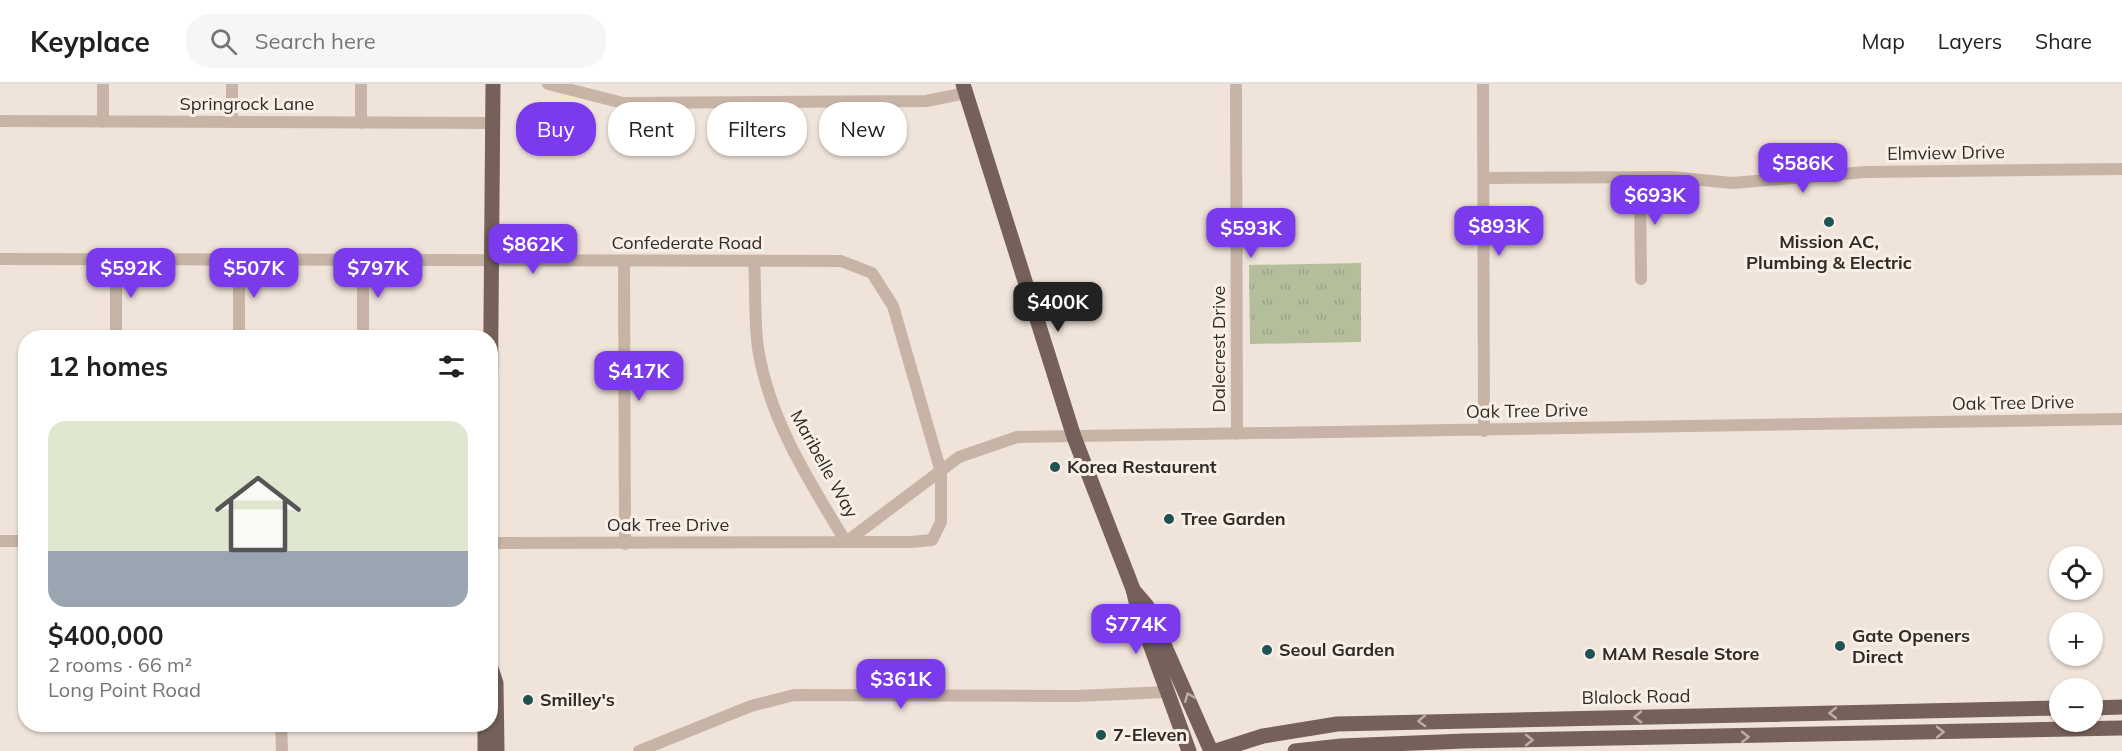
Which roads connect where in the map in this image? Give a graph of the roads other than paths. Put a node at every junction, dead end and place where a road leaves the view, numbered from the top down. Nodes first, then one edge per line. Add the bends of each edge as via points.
1 (103, 84) edge
2 (232, 84) edge
3 (361, 84) edge
4 (493, 84) edge
5 (548, 84) edge
6 (1236, 84) edge
7 (1483, 84) edge
8 (964, 88) edge
9 (0, 121) edge
10 (103, 122) junction
11 (232, 122) junction
12 (361, 123) junction
13 (493, 123) junction
14 (2122, 169) edge
15 (1637, 177) junction
16 (1484, 178) junction
17 (0, 260) edge
18 (491, 260) junction
19 (116, 261) junction
20 (239, 261) junction
21 (363, 261) junction
22 (624, 261) junction
23 (754, 261) junction
24 (1641, 279) dead end
25 (116, 330) edge
26 (239, 330) edge
27 (363, 330) edge
28 (491, 330) edge
29 (2122, 419) edge
30 (1484, 431) junction
31 (1237, 434) junction
32 (1074, 437) junction
33 (941, 472) junction
34 (0, 541) edge
35 (18, 541) edge
36 (846, 542) junction
37 (498, 543) edge
38 (625, 544) junction
39 (1133, 589) junction
40 (1167, 692) junction
41 (2122, 707) edge
42 (2049, 708) edge
43 (2103, 708) edge
44 (2000, 709) junction
45 (1862, 712) junction
46 (1710, 715) junction
47 (1575, 718) junction
48 (1464, 720) junction
49 (1357, 723) junction
50 (2122, 728) edge
51 (2000, 731) junction
52 (281, 732) edge
53 (485, 732) edge
54 (497, 732) edge
55 (1861, 735) junction
56 (1711, 738) junction
57 (1580, 739) junction
58 (1464, 741) junction
59 (1357, 745) junction
60 (282, 751) edge
61 (485, 751) edge
62 (497, 751) edge
63 (639, 751) edge
64 (1190, 751) edge
65 (1211, 751) edge
66 (1216, 751) edge
67 (1294, 751) edge

1 - 10 street
2 - 11 street
3 - 12 street
4 - 13 main road
5 - 8 street via 623,103 926,101
6 - 31 street, Dalecrest Drive
7 - 16 street
8 - 32 main road
9 - 10 street, Springrock Lane
10 - 11 street, Springrock Lane
11 - 12 street, Springrock Lane
12 - 13 street, Springrock Lane
13 - 18 main road
14 - 15 street, Elmview Drive via 1866,172 1732,183
15 - 16 street, Elmview Drive
15 - 24 street
16 - 30 street
17 - 19 street, Confederate Road
18 - 21 street, Confederate Road
18 - 22 street, Confederate Road
18 - 28 main road
19 - 20 street, Confederate Road
19 - 25 street
20 - 21 street, Confederate Road
20 - 26 street
21 - 27 street
22 - 23 street, Confederate Road
22 - 38 street
23 - 33 street, Confederate Road via 841,261 872,273 893,306
23 - 36 street, Maribelle Way via 758,347 774,410 805,474
29 - 30 street, Oak Tree Drive
30 - 31 street, Oak Tree Drive
31 - 32 street, Oak Tree Drive
32 - 33 street, Oak Tree Drive via 1017,437 959,457
32 - 39 main road
33 - 36 street, Oak Tree Drive
33 - 36 street, Oak Tree Drive via 941,522 932,540
34 - 35 street
36 - 38 street, Oak Tree Drive
37 - 38 street, Oak Tree Drive
39 - 40 main road via 1138,614
65 -> 39 main road via 1147,606
40 - 63 street via 1076,696 794,695 751,706
40 - 64 main road
41 - 43 main road
42 - 44 main road, Blalock Road
44 - 45 main road, Blalock Road
44 - 51 main road
45 -> 46 main road, Blalock Road
45 - 55 main road
46 -> 47 main road, Blalock Road
46 - 56 main road
47 - 48 main road, Blalock Road
47 - 57 main road
48 -> 49 main road, Blalock Road
48 - 58 main road
49 - 59 main road
49 - 66 main road, Blalock Road via 1263,736
50 - 51 main road
55 -> 51 main road
52 - 60 street
53 - 61 main road
54 - 62 main road
56 -> 55 main road
56 - 57 main road
58 -> 57 main road
58 - 59 main road
59 - 67 main road

